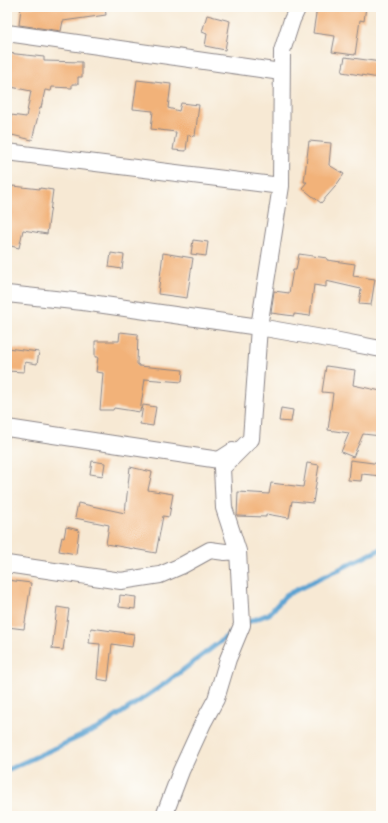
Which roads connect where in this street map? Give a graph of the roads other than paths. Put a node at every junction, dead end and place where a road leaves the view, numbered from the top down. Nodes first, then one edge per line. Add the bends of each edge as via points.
1 (298, 7) edge
2 (7, 33) edge
3 (281, 72) junction
4 (7, 152) edge
5 (281, 186) junction
6 (7, 294) edge
7 (258, 328) junction
8 (381, 349) edge
9 (7, 428) edge
10 (251, 439) junction
11 (238, 551) junction
12 (7, 564) edge
13 (164, 816) edge

1 - 3 street via 282,51
2 - 3 street
3 - 5 street
4 - 5 street
5 - 7 street
6 - 7 street via 83,302
7 - 8 street
7 - 10 street
9 - 10 street via 219,460
10 - 11 street via 222,468 224,508
11 - 12 street via 210,550 160,575 121,581
11 - 13 street via 242,624 216,699 181,771

